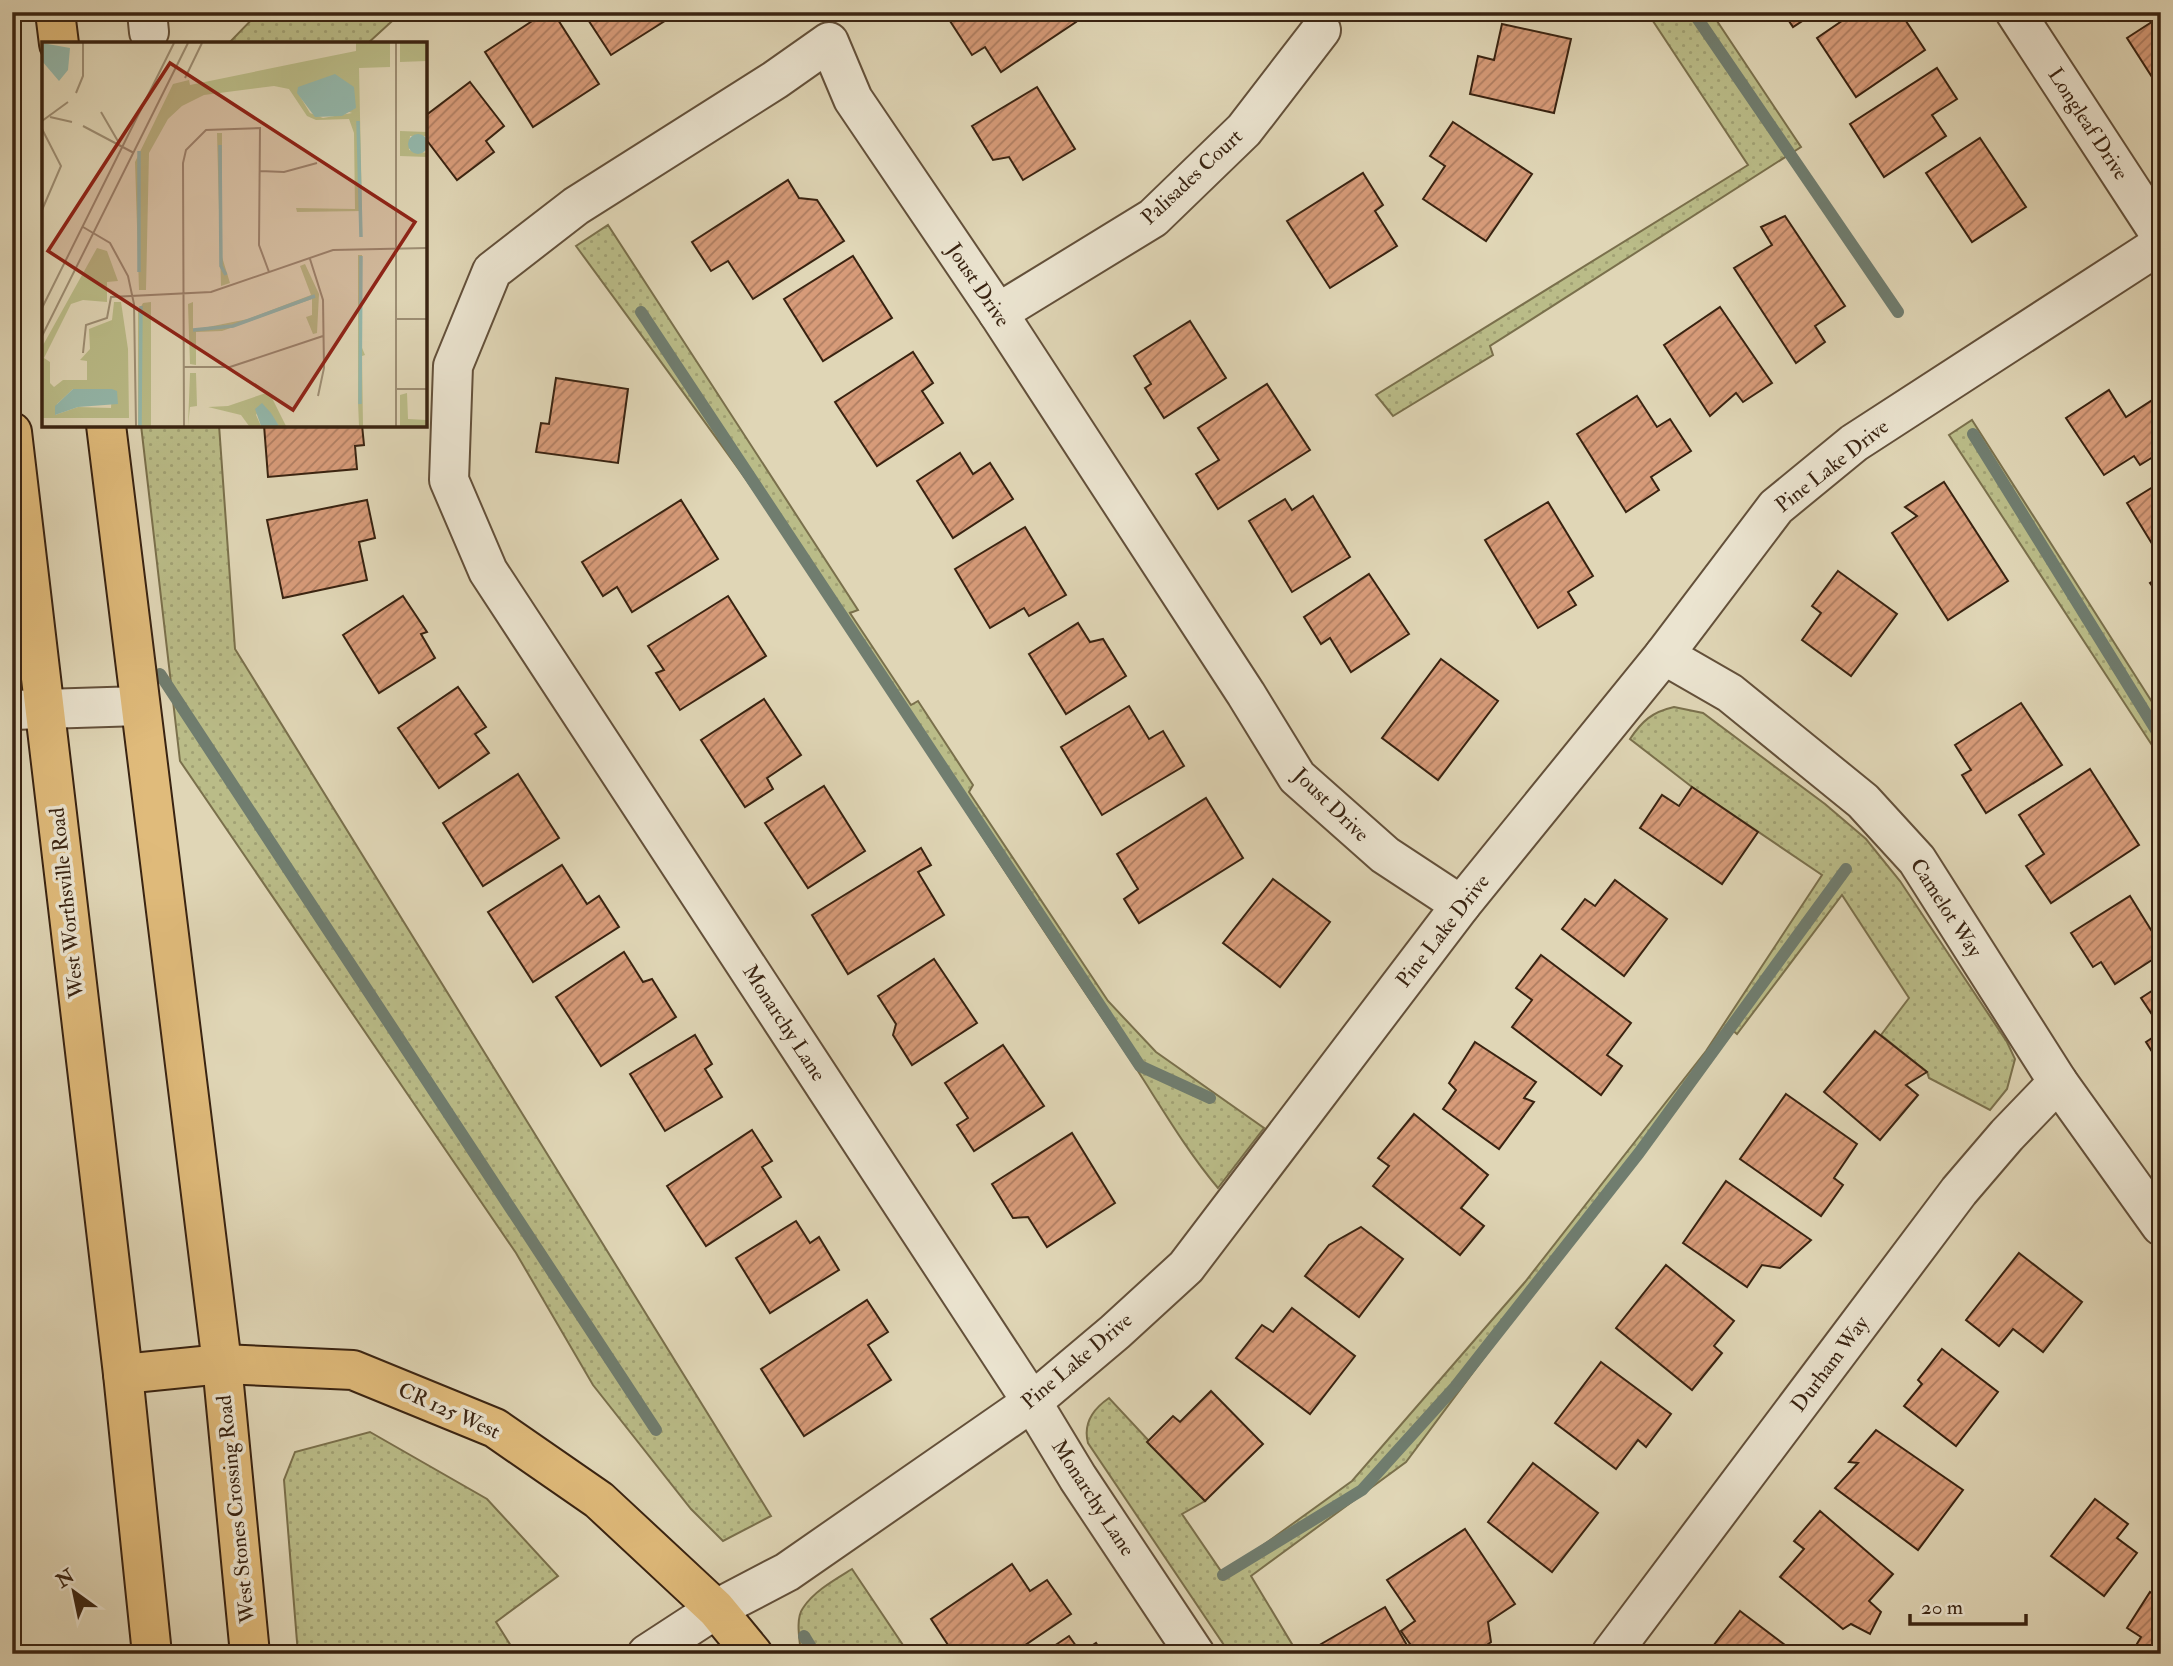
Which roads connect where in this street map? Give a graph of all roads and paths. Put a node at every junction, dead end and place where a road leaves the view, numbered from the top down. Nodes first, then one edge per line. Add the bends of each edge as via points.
1 (55, 12) edge
2 (2015, 12) edge
3 (1321, 30) dead end
4 (59, 42) edge
5 (2161, 236) edge
6 (2161, 244) edge
7 (998, 313) junction
8 (453, 366) joint
9 (106, 427) edge
10 (12, 432) edge
11 (1664, 654) junction
12 (140, 706) junction
13 (29, 709) edge
14 (1461, 905) junction
15 (2058, 1082) junction
16 (2161, 1226) edge
17 (222, 1364) junction
18 (123, 1374) junction
19 (1032, 1402) junction
20 (716, 1609) junction
21 (152, 1654) edge
22 (250, 1654) edge
23 (647, 1654) edge
24 (753, 1654) edge
25 (1195, 1654) edge
26 (1611, 1654) edge

1 - 4 main road
2 - 5 street, Longleaf Drive
3 - 7 street, Palisades Court via 1244,130 1153,218
6 - 11 street, Pine Lake Drive via 1854,443 1776,507
7 - 8 street, Joust Drive via 853,99 829,42 576,206 492,271
7 - 14 street, Joust Drive via 1297,777 1385,855
8 - 19 street, Monarchy Lane via 449,480 488,571
9 - 12 main road
10 - 13 main road, West Worthsville Road
11 - 14 street, Pine Lake Drive
11 - 15 street, Camelot Way via 1730,693 1863,801 1917,860
12 - 13 street
12 - 17 main road
13 - 18 main road, West Worthsville Road via 75,975
14 - 19 street, Pine Lake Drive via 1186,1266
15 - 16 street, Camelot Way
15 - 26 street, Durham Way via 1959,1191
17 - 18 main road, CR 125 West
17 - 20 main road, CR 125 West via 353,1370 495,1429 599,1500
17 - 22 main road, West Stones Crossing Road
18 - 21 main road
19 - 20 street, Pine Lake Drive via 787,1572
19 - 25 street, Monarchy Lane
20 - 23 street, Pine Lake Drive
20 - 24 main road, CR 125 West

